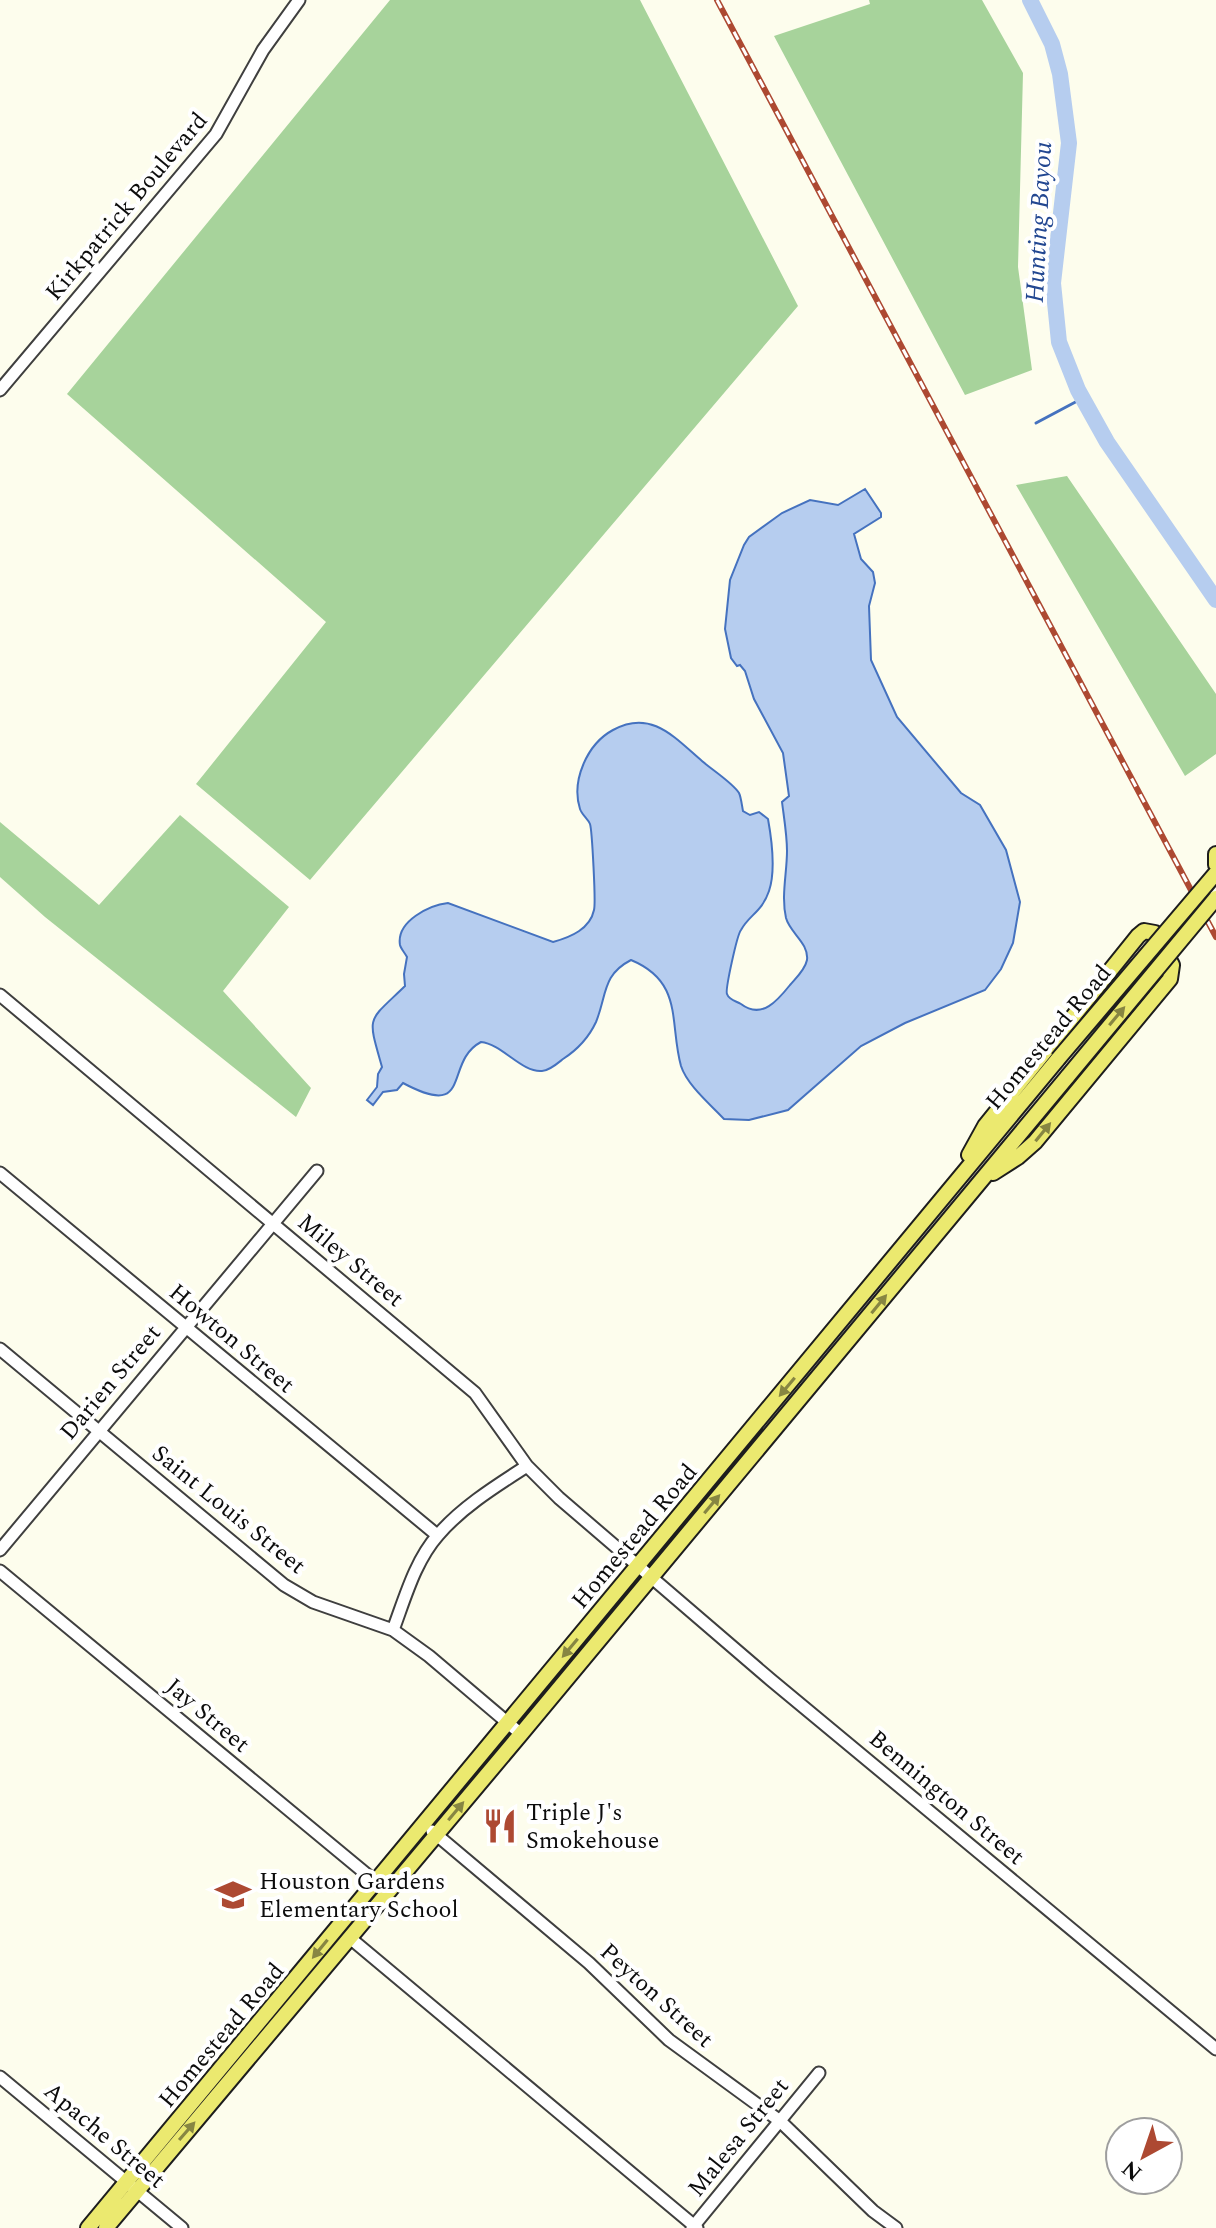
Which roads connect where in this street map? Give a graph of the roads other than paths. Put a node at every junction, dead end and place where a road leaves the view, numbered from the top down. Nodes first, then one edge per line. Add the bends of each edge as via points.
1 (299, 0) edge
2 (0, 390) edge
3 (1216, 854) edge
4 (1216, 865) edge
5 (1216, 873) edge
6 (1216, 898) edge
7 (0, 995) edge
8 (317, 1171) dead end
9 (0, 1173) edge
10 (960, 1173) junction
11 (982, 1179) junction
12 (272, 1222) junction
13 (184, 1327) junction
14 (0, 1349) edge
15 (98, 1431) junction
16 (527, 1466) junction
17 (437, 1535) junction
18 (0, 1550) edge
19 (638, 1566) junction
20 (0, 1571) edge
21 (652, 1578) junction
22 (393, 1630) junction
23 (507, 1723) junction
24 (521, 1734) junction
25 (430, 1830) junction
26 (382, 1888) junction
27 (350, 1938) junction
28 (1216, 2049) edge
29 (819, 2073) dead end
30 (0, 2077) edge
31 (780, 2121) junction
32 (132, 2186) junction
33 (694, 2227) edge
34 (88, 2228) edge
35 (106, 2228) edge
36 (182, 2228) edge
37 (896, 2228) edge

1 - 2 street, Kirkpatrick Boulevard via 263,50 216,134
3 - 4 main road
5 - 10 main road, Homestead Road, bridge
11 -> 6 main road, Homestead Road, bridge
7 - 12 street, Miley Street
8 - 12 street, Darien Street
9 - 13 street, Howton Street
11 -> 10 main road via 1035,1142 1170,979 1172,965 1155,933 1138,936 1051,1042 985,1126
10 -> 19 main road, Homestead Road
21 -> 11 main road, Homestead Road
12 - 13 street, Darien Street
12 - 16 street, Miley Street via 475,1393
13 - 15 street, Darien Street
13 - 17 street, Howton Street
14 - 15 street, Saint Louis Street
15 - 18 street, Darien Street
15 - 22 street, Saint Louis Street via 284,1585 313,1602
16 - 17 street
16 - 19 street, Miley Street
17 - 22 street via 411,1580
19 - 21 street, Miley Street
19 -> 23 main road, Homestead Road
20 - 26 street, Jay Street
21 - 24 main road, Homestead Road
21 - 28 street, Bennington Street
22 - 23 street, Saint Louis Street
23 - 24 street, Saint Louis Street
23 - 25 main road, Homestead Road
25 -> 24 main road, Homestead Road
25 - 26 main road, Homestead Road
25 - 31 street, Peyton Street via 589,1963 669,2040
26 - 27 main road, Homestead Road
26 -> 32 main road, Homestead Road
32 -> 27 main road, Homestead Road
27 - 33 street
29 - 31 street, Malesa Street
30 - 32 street, Apache Street
31 - 33 street, Malesa Street
31 - 37 street, Peyton Street
32 - 34 main road, Homestead Road
32 - 35 main road, Homestead Road
32 - 36 street, Apache Street

